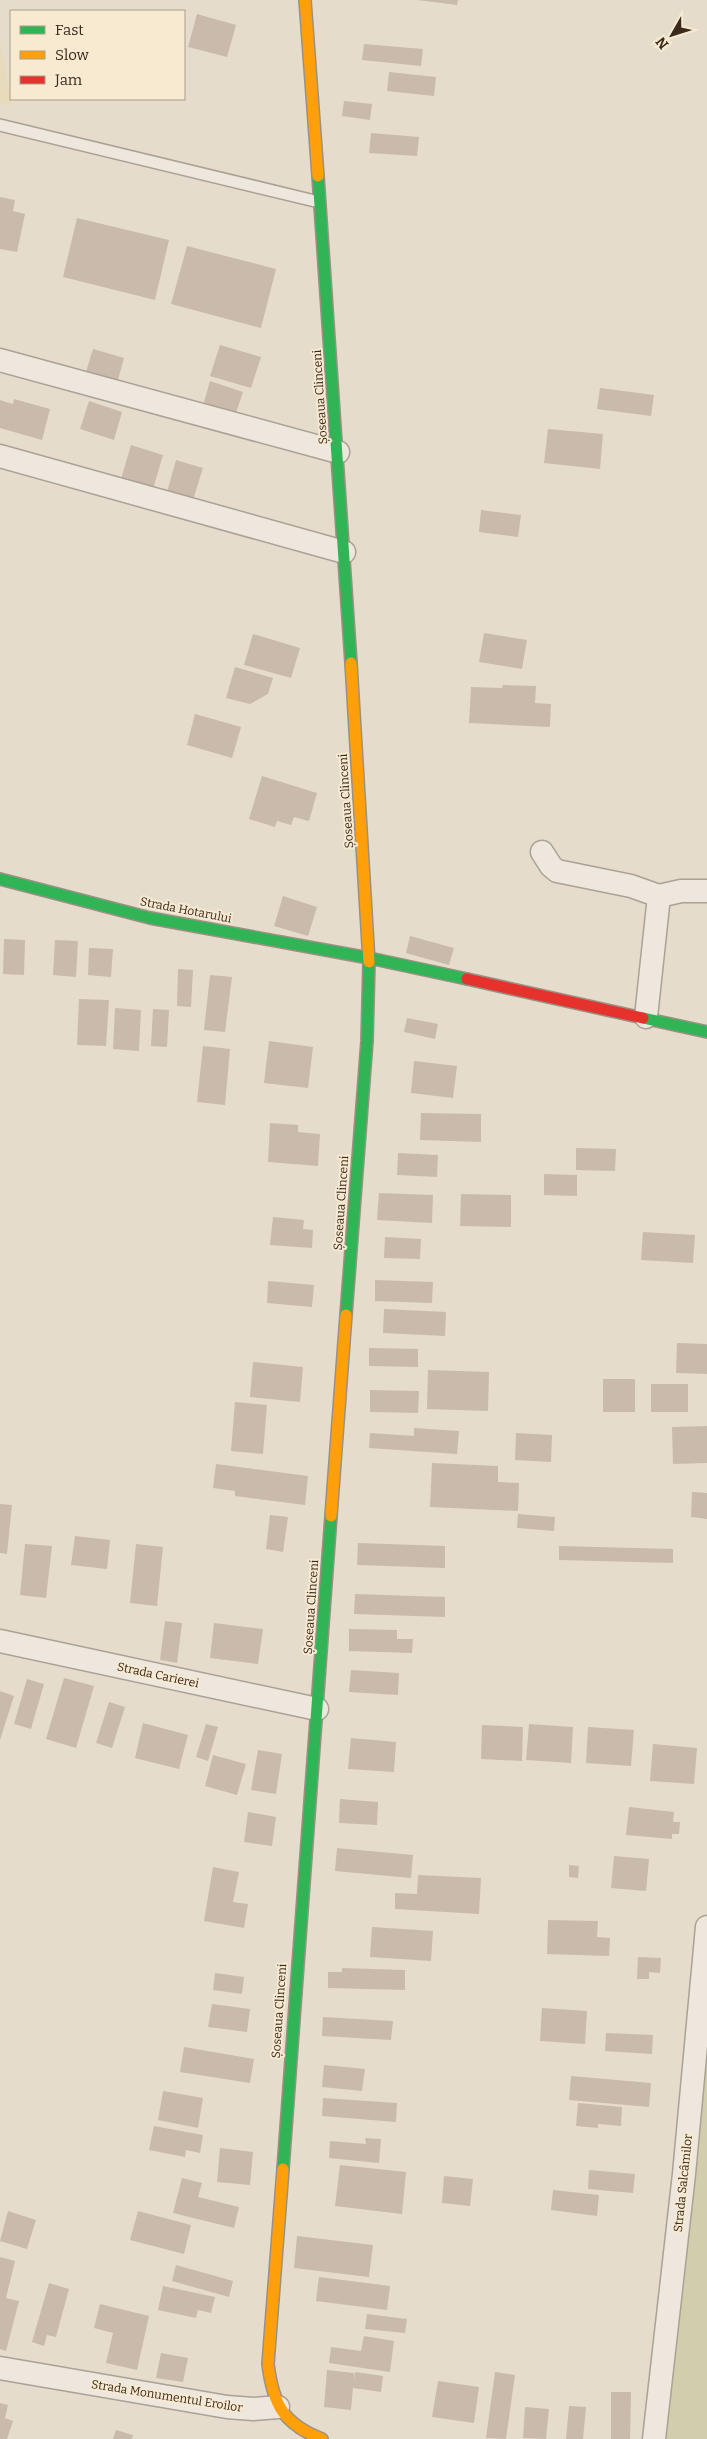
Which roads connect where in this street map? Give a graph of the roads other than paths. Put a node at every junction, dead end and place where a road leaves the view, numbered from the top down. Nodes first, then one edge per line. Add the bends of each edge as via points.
1 (305, 0) edge
2 (0, 125) edge
3 (321, 202) junction
4 (0, 360) edge
5 (338, 452) junction
6 (0, 456) edge
7 (344, 552) junction
8 (542, 852) dead end
9 (0, 880) edge
10 (707, 891) edge
11 (659, 896) junction
12 (369, 958) junction
13 (646, 1017) junction
14 (707, 1032) edge
15 (0, 1641) edge
16 (317, 1709) junction
17 (707, 1927) edge
18 (0, 2368) edge
19 (278, 2406) junction
20 (311, 2437) edge
21 (654, 2439) edge

1 - 3 main road, Șoseaua Clinceni
2 - 3 lane
3 - 5 main road, Șoseaua Clinceni
4 - 5 street
5 - 7 main road, Șoseaua Clinceni
6 - 7 street
7 - 12 main road, Șoseaua Clinceni
8 - 11 street via 557,871 631,886
9 - 12 main road, Strada Hotarului via 150,918
10 - 11 street via 681,891
11 - 13 street
12 - 13 main road, Strada Hotarului
12 - 16 main road, Șoseaua Clinceni via 367,1041
13 - 14 main road, Strada Hotarului
15 - 16 street, Strada Carierei
16 - 19 main road, Șoseaua Clinceni via 268,2364 270,2387
17 - 21 street, Strada Salcâmilor via 684,2174
18 - 19 street, Strada Monumentul Eroilor via 227,2408 253,2410
19 - 20 main road via 286,2419

